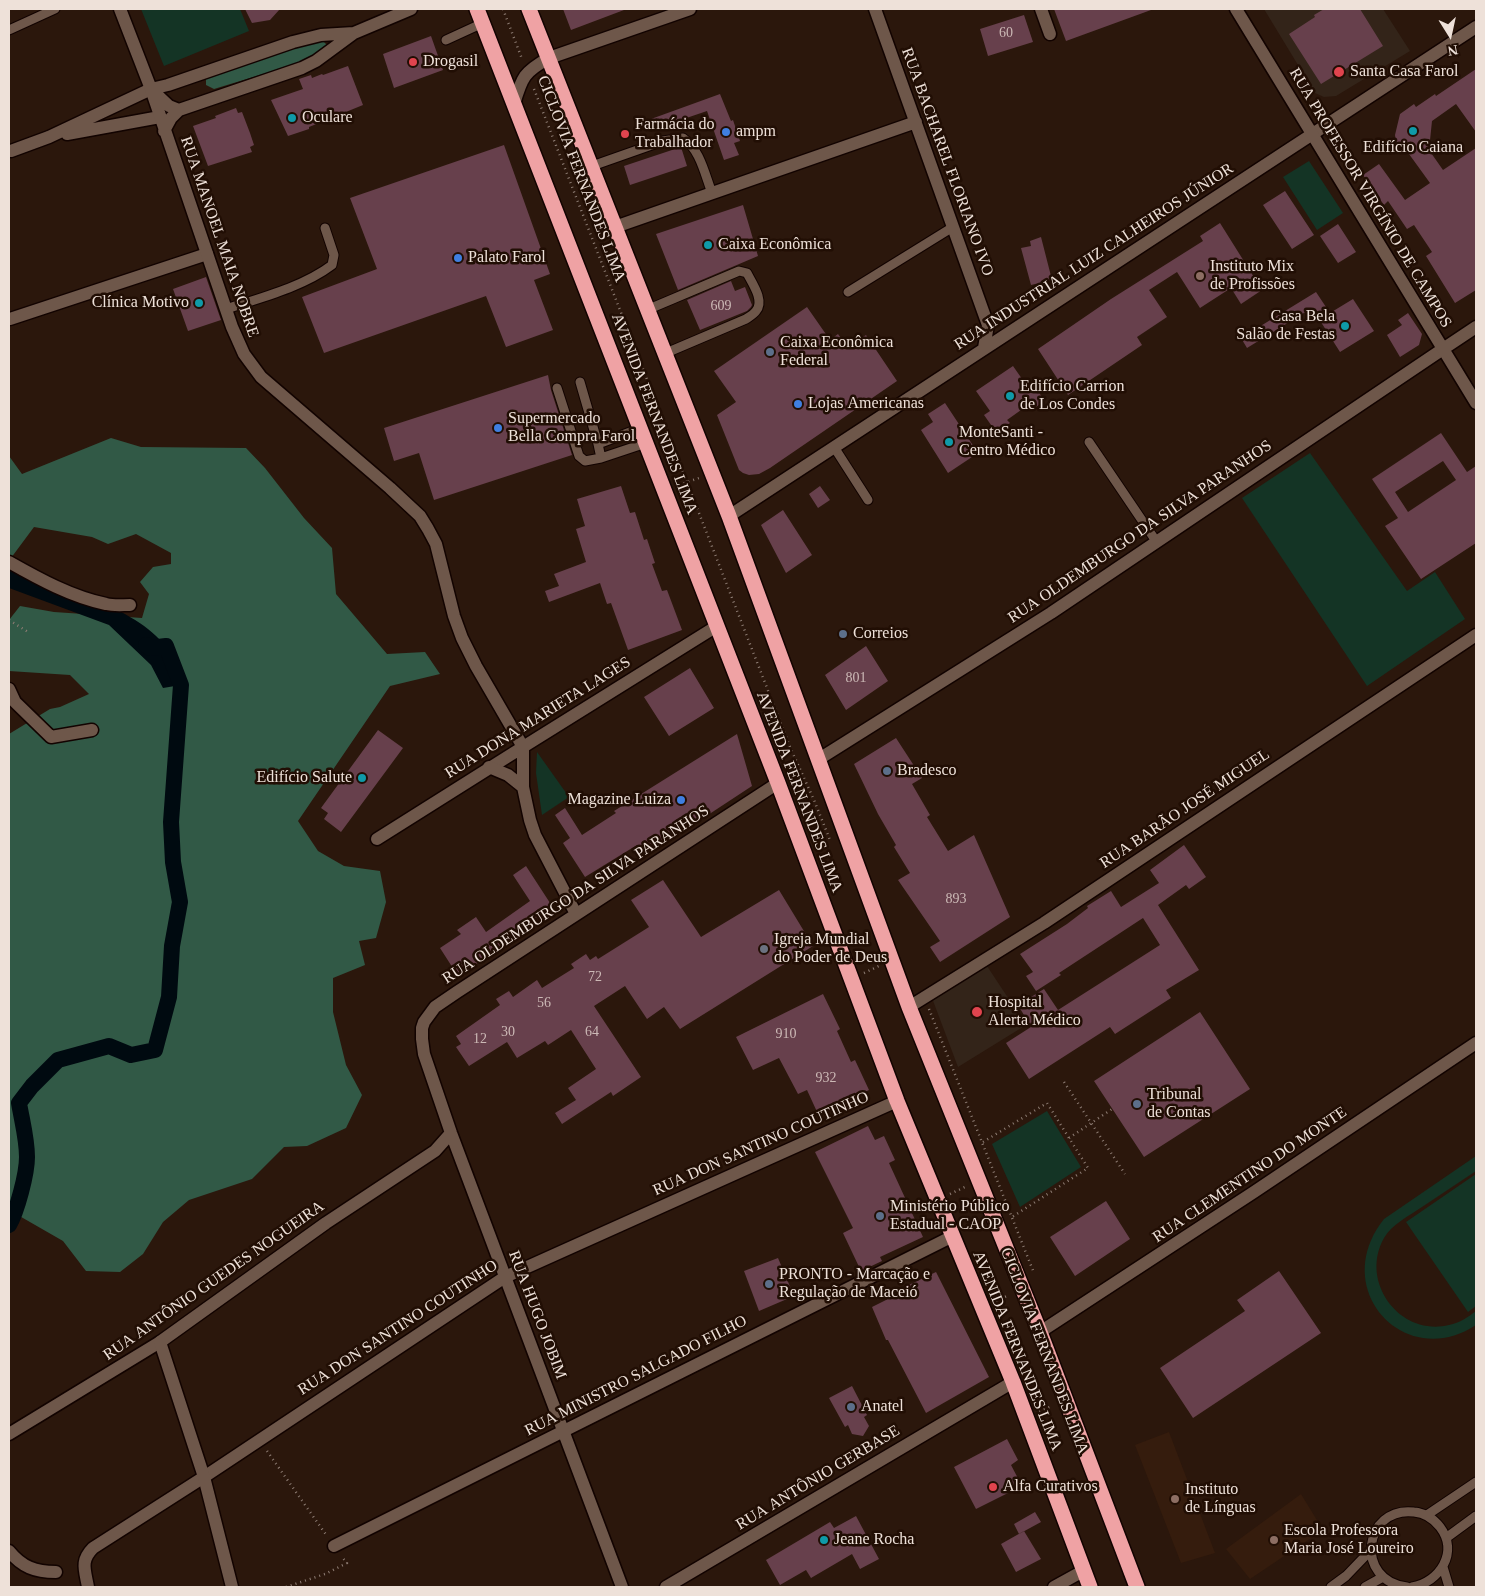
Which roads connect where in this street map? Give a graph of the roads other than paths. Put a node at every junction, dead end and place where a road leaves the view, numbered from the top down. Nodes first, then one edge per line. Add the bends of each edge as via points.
1 (55, 9) edge
2 (120, 9) edge
3 (411, 9) edge
4 (477, 9) edge
5 (529, 9) edge
6 (690, 9) edge
7 (875, 9) edge
8 (1041, 9) edge
9 (1236, 9) edge
10 (483, 23) junction
11 (1476, 27) edge
12 (9, 30) edge
13 (354, 33) junction
14 (1050, 34) dead end
15 (446, 40) dead end
16 (549, 58) junction
17 (150, 89) junction
18 (514, 104) junction
19 (179, 110) junction
20 (160, 117) junction
21 (916, 122) junction
22 (164, 130) junction
23 (1312, 133) junction
24 (49, 137) junction
25 (11, 152) dead end
26 (592, 166) junction
27 (712, 193) junction
28 (616, 227) junction
29 (953, 227) junction
30 (325, 228) dead end
31 (207, 254) junction
32 (848, 292) dead end
33 (226, 309) junction
34 (649, 310) junction
35 (10, 319) dead end
36 (988, 326) junction
37 (1476, 327) edge
38 (1012, 332) junction
39 (984, 348) junction
40 (1443, 350) junction
41 (666, 353) junction
42 (580, 382) dead end
43 (557, 388) dead end
44 (1476, 403) edge
45 (644, 435) junction
46 (1089, 442) dead end
47 (598, 444) junction
48 (834, 447) junction
49 (601, 458) junction
50 (868, 500) dead end
51 (729, 516) junction
52 (1156, 541) junction
53 (9, 562) edge
54 (130, 605) dead end
55 (717, 626) junction
56 (1476, 635) edge
57 (9, 689) edge
58 (92, 730) dead end
59 (523, 747) junction
60 (819, 759) junction
61 (489, 767) junction
62 (778, 783) junction
63 (523, 787) junction
64 (377, 839) dead end
65 (576, 914) junction
66 (909, 1007) junction
67 (1476, 1044) edge
68 (424, 1054) joint
69 (897, 1101) junction
70 (451, 1133) junction
71 (435, 1151) junction
72 (458, 1152) junction
73 (953, 1236) junction
74 (505, 1277) junction
75 (1040, 1332) junction
76 (160, 1342) junction
77 (1013, 1382) junction
78 (564, 1430) junction
79 (9, 1434) edge
80 (204, 1477) junction
81 (1476, 1482) edge
82 (1427, 1516) junction
83 (1476, 1516) edge
84 (1446, 1538) junction
85 (334, 1546) road end
86 (1370, 1550) junction
87 (9, 1551) edge
88 (1443, 1568) junction
89 (1083, 1571) junction
90 (56, 1572) dead end
91 (1382, 1577) junction
92 (88, 1587) edge
93 (232, 1587) edge
94 (622, 1587) edge
95 (666, 1587) edge
96 (1054, 1587) edge
97 (1090, 1587) edge
98 (1137, 1587) edge
99 (1331, 1587) edge
100 (1365, 1587) edge
101 (1407, 1587) edge
102 (1412, 1587) edge
103 (1449, 1587) edge

1 - 12 lane
2 - 17 street, RUA MANOEL MAIA NOBRE
3 - 13 street
4 - 10 highway, AVENIDA FERNANDES LIMA
5 - 16 highway, AVENIDA FERNANDES LIMA
6 - 16 street
7 - 21 street, RUA BACHAREL FLORIANO IVO
8 - 14 street
9 - 23 street, RUA PROFESSOR VIRGÍNIO DE CAMPOS
10 - 15 lane
10 - 18 highway, AVENIDA FERNANDES LIMA
11 - 23 street, RUA INDUSTRIAL LUIZ CALHEIROS JÚNIOR
13 - 17 street via 300,40
13 - 19 street via 302,68
16 - 18 street via 527,72
16 - 26 highway, AVENIDA FERNANDES LIMA
17 - 19 street, RUA MANOEL MAIA NOBRE via 169,106
17 - 20 street, RUA MANOEL MAIA NOBRE
17 - 24 street
18 - 45 highway, AVENIDA FERNANDES LIMA
19 - 22 street
20 - 22 street, RUA MANOEL MAIA NOBRE
20 - 24 street
21 - 27 street
21 - 29 street, RUA BACHAREL FLORIANO IVO
22 - 31 street, RUA MANOEL MAIA NOBRE
23 - 38 street, RUA INDUSTRIAL LUIZ CALHEIROS JÚNIOR
23 - 40 street, RUA PROFESSOR VIRGÍNIO DE CAMPOS
24 - 25 street
26 - 27 lane via 663,141 683,138 696,151
26 - 28 highway, AVENIDA FERNANDES LIMA
27 - 28 street
28 - 34 highway, AVENIDA FERNANDES LIMA
29 - 32 lane
29 - 36 street, RUA BACHAREL FLORIANO IVO
30 - 33 lane via 334,255 332,265 319,274 267,296
31 - 33 street, RUA MANOEL MAIA NOBRE
31 - 35 street
33 - 59 street, RUA MANOEL MAIA NOBRE via 244,354 261,377 420,516 436,544 462,638
34 - 41 highway, AVENIDA FERNANDES LIMA
34 - 41 lane via 739,272 747,273 758,296 759,306 746,319
36 - 38 street
36 - 39 street, RUA BACHAREL FLORIANO IVO
37 - 40 street, RUA OLDEMBURGO DA SILVA PARANHOS
38 - 39 street, RUA INDUSTRIAL LUIZ CALHEIROS JÚNIOR
39 - 48 street, RUA INDUSTRIAL LUIZ CALHEIROS JÚNIOR
40 - 44 street, RUA PROFESSOR VIRGÍNIO DE CAMPOS
40 - 52 street, RUA OLDEMBURGO DA SILVA PARANHOS
41 - 51 highway, AVENIDA FERNANDES LIMA
42 - 47 lane
43 - 49 lane via 579,456 585,461
45 - 47 lane
45 - 49 lane
45 - 55 highway, AVENIDA FERNANDES LIMA
46 - 52 lane
47 - 49 lane
48 - 50 lane
48 - 51 street, RUA INDUSTRIAL LUIZ CALHEIROS JÚNIOR
51 - 60 highway, AVENIDA FERNANDES LIMA
52 - 60 street, RUA OLDEMBURGO DA SILVA PARANHOS via 1051,612
53 - 54 street via 36,578 84,598 108,605
55 - 59 street, RUA DONA MARIETA LAGES
55 - 62 highway, AVENIDA FERNANDES LIMA
56 - 66 street, RUA BARÃO JOSÉ MIGUEL via 1044,923
57 - 58 street via 15,702 51,737
59 - 61 street, RUA DONA MARIETA LAGES
59 - 63 street
60 - 66 highway, AVENIDA FERNANDES LIMA
61 - 63 street via 508,775
61 - 64 street, RUA DONA MARIETA LAGES
62 - 65 street, RUA OLDEMBURGO DA SILVA PARANHOS
62 - 69 highway, AVENIDA FERNANDES LIMA
63 - 65 street via 535,835
65 - 68 street, RUA OLDEMBURGO DA SILVA PARANHOS via 435,1008 422,1028
66 - 75 highway, AVENIDA FERNANDES LIMA
67 - 75 street, RUA CLEMENTINO DO MONTE
68 - 70 street, RUA HUGO JOBIM
69 - 73 highway, AVENIDA FERNANDES LIMA
69 - 74 street, RUA DON SANTINO COUTINHO
70 - 71 street, RUA ANTÔNIO GUEDES NOGUEIRA
70 - 72 street, RUA HUGO JOBIM
71 - 72 street
71 - 76 street, RUA ANTÔNIO GUEDES NOGUEIRA via 326,1223
72 - 74 street, RUA HUGO JOBIM
73 - 77 highway, AVENIDA FERNANDES LIMA
73 - 78 street, RUA MINISTRO SALGADO FILHO
74 - 78 street, RUA HUGO JOBIM
74 - 80 street, RUA DON SANTINO COUTINHO
75 - 98 highway, AVENIDA FERNANDES LIMA
76 - 79 street, RUA ANTÔNIO GUEDES NOGUEIRA
76 - 80 street
77 - 89 highway, AVENIDA FERNANDES LIMA
77 - 95 street, RUA ANTÔNIO GERBASE
78 - 85 street, RUA MINISTRO SALGADO FILHO
78 - 94 street, RUA HUGO JOBIM
80 - 92 street, RUA DON SANTINO COUTINHO via 93,1548 85,1556
80 - 93 street
81 - 82 lane
82 - 84 lane via 1436,1521
82 - 86 lane via 1408,1511 1389,1517 1375,1531
83 - 84 lane
84 - 88 lane via 1448,1548
86 - 91 lane
86 - 99 lane
87 - 90 street via 30,1569
88 - 102 lane via 1429,1582
88 - 103 lane
89 - 96 street
89 - 97 highway, AVENIDA FERNANDES LIMA
91 - 100 lane
91 - 101 lane via 1390,1583

